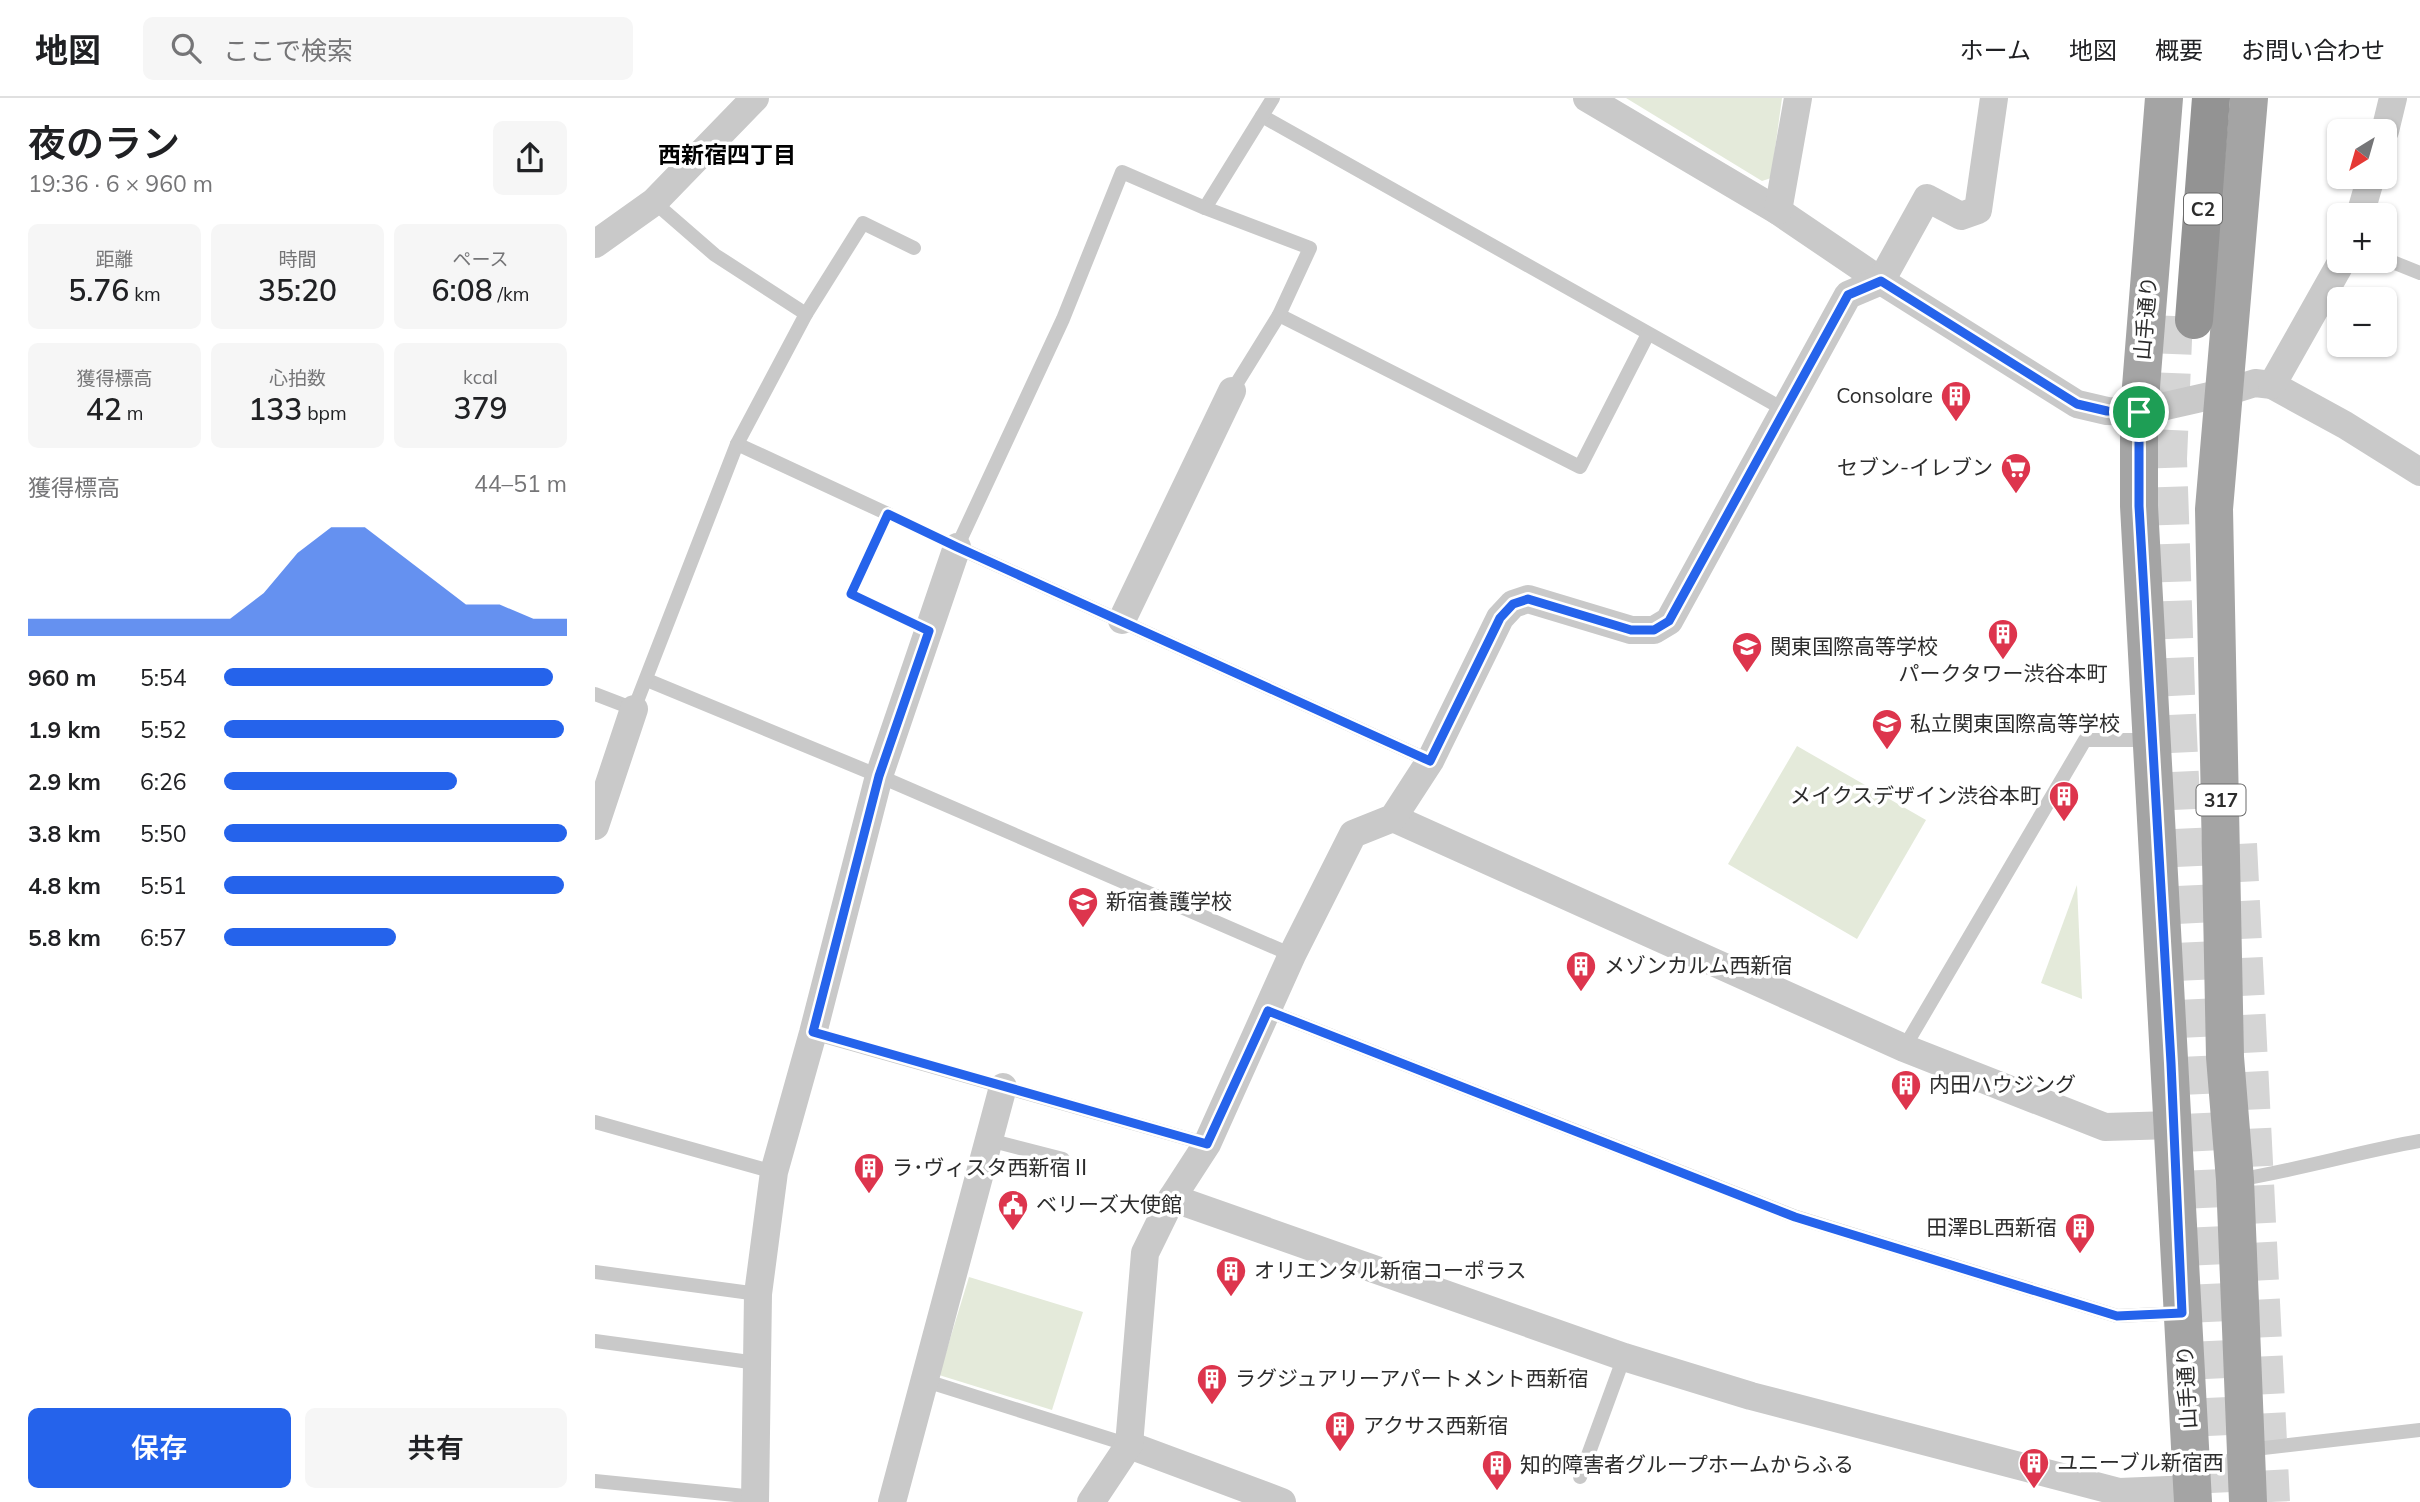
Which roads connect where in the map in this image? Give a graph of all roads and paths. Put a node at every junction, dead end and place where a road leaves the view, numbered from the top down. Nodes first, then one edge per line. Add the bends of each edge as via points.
1 (755, 98) edge
2 (1273, 98) edge
3 (1587, 98) edge
4 (1798, 98) edge
5 (1994, 98) edge
6 (2164, 98) edge
7 (2191, 98) edge
8 (2211, 98) edge
9 (2249, 98) edge
10 (2393, 98) edge
11 (1262, 116) junction
12 (2388, 119) edge
13 (654, 202) junction
14 (1205, 208) junction
15 (1778, 211) junction
16 (595, 244) edge
17 (914, 248) dead end
18 (2397, 264) edge
19 (2335, 273) edge
20 (2420, 273) edge
21 (1881, 281) junction
22 (806, 314) junction
23 (1279, 314) junction
24 (1648, 334) junction
25 (2272, 385) junction
26 (1232, 391) joint
27 (2223, 393) junction
28 (1785, 410) junction
29 (2139, 412) junction
30 (737, 444) junction
31 (2420, 472) edge
32 (888, 514) junction
33 (957, 547) junction
34 (1122, 620) junction
35 (929, 631) junction
36 (647, 680) junction
37 (595, 694) edge
38 (635, 709) junction
39 (2152, 740) junction
40 (1430, 761) junction
41 (879, 776) junction
42 (1393, 818) junction
43 (595, 826) edge
44 (1292, 955) junction
45 (1268, 1011) junction
46 (813, 1032) junction
47 (1904, 1048) junction
48 (1003, 1087) junction
49 (595, 1122) edge
50 (2173, 1125) junction
51 (989, 1140) junction
52 (2420, 1141) edge
53 (1207, 1144) junction
54 (1063, 1159) dead end
55 (773, 1172) junction
56 (2235, 1180) junction
57 (1173, 1198) junction
58 (595, 1272) edge
59 (758, 1294) junction
60 (2182, 1313) junction
61 (595, 1342) edge
62 (1624, 1357) junction
63 (757, 1363) junction
64 (923, 1380) junction
65 (2420, 1430) edge
66 (1129, 1445) junction
67 (2245, 1451) junction
68 (1580, 1477) dead end
69 (595, 1480) edge
70 (2193, 1496) edge
71 (755, 1500) edge
72 (892, 1502) edge
73 (1091, 1502) edge
74 (1282, 1502) edge
75 (2248, 1502) edge

1 - 13 street
2 - 11 lane
3 - 15 street
4 - 15 street
5 - 21 street via 1978,210 1961,216 1927,198
6 - 29 main road, 山手通り
7 - 8 highway, C2 via 2184,318
9 - 27 main road, 317
10 - 12 street
11 - 14 lane
11 - 24 lane
13 - 16 street
13 - 22 lane via 715,255
14 - 23 lane via 1310,248
14 - 33 lane via 1122,172 1063,319
15 - 21 street
17 - 22 lane via 863,223
18 - 20 lane
19 - 25 street
21 - 28 street via 1848,295
21 - 29 street via 2077,404
22 - 30 lane
23 - 24 lane via 1580,467
23 - 26 lane
24 - 28 lane
25 - 27 street via 2255,383
25 - 31 street
26 - 34 street
27 - 29 street
27 - 56 main road, 317 via 2214,509 2225,1057
28 - 40 street via 1669,621 1654,630 1631,630 1528,599 1513,604 1500,618
29 - 39 main road, 山手通り via 2139,506
30 - 32 lane
30 - 36 lane
32 - 33 path
32 - 35 path via 851,594
33 - 34 lane
33 - 35 street
34 - 40 lane
35 - 41 street
36 - 38 lane
36 - 41 lane
37 - 38 lane
38 - 43 street
39 - 47 lane via 2085,740
39 - 50 main road, 山手通り
40 - 42 street
41 - 44 lane
41 - 46 street
42 - 44 street via 1353,834
42 - 47 street
44 - 45 street
45 - 53 street
45 - 60 lane via 1795,1217 2117,1316
46 - 48 lane
46 - 55 street
47 - 50 street via 2105,1127
48 - 51 street
48 - 53 lane
49 - 55 lane
50 - 60 main road, 山手通り
51 - 54 lane
51 - 64 street
52 - 56 lane
53 - 57 street
55 - 59 street
56 - 67 main road, 317
57 - 62 street
57 - 66 street via 1145,1253
58 - 59 lane
59 - 63 street
60 - 70 main road, 山手通り
61 - 63 lane
62 - 68 lane
62 - 70 street via 1751,1396 2119,1492
63 - 71 street
64 - 66 lane
64 - 72 street
65 - 67 lane
66 - 73 street
66 - 74 street
67 - 75 main road, 317
69 - 71 lane

